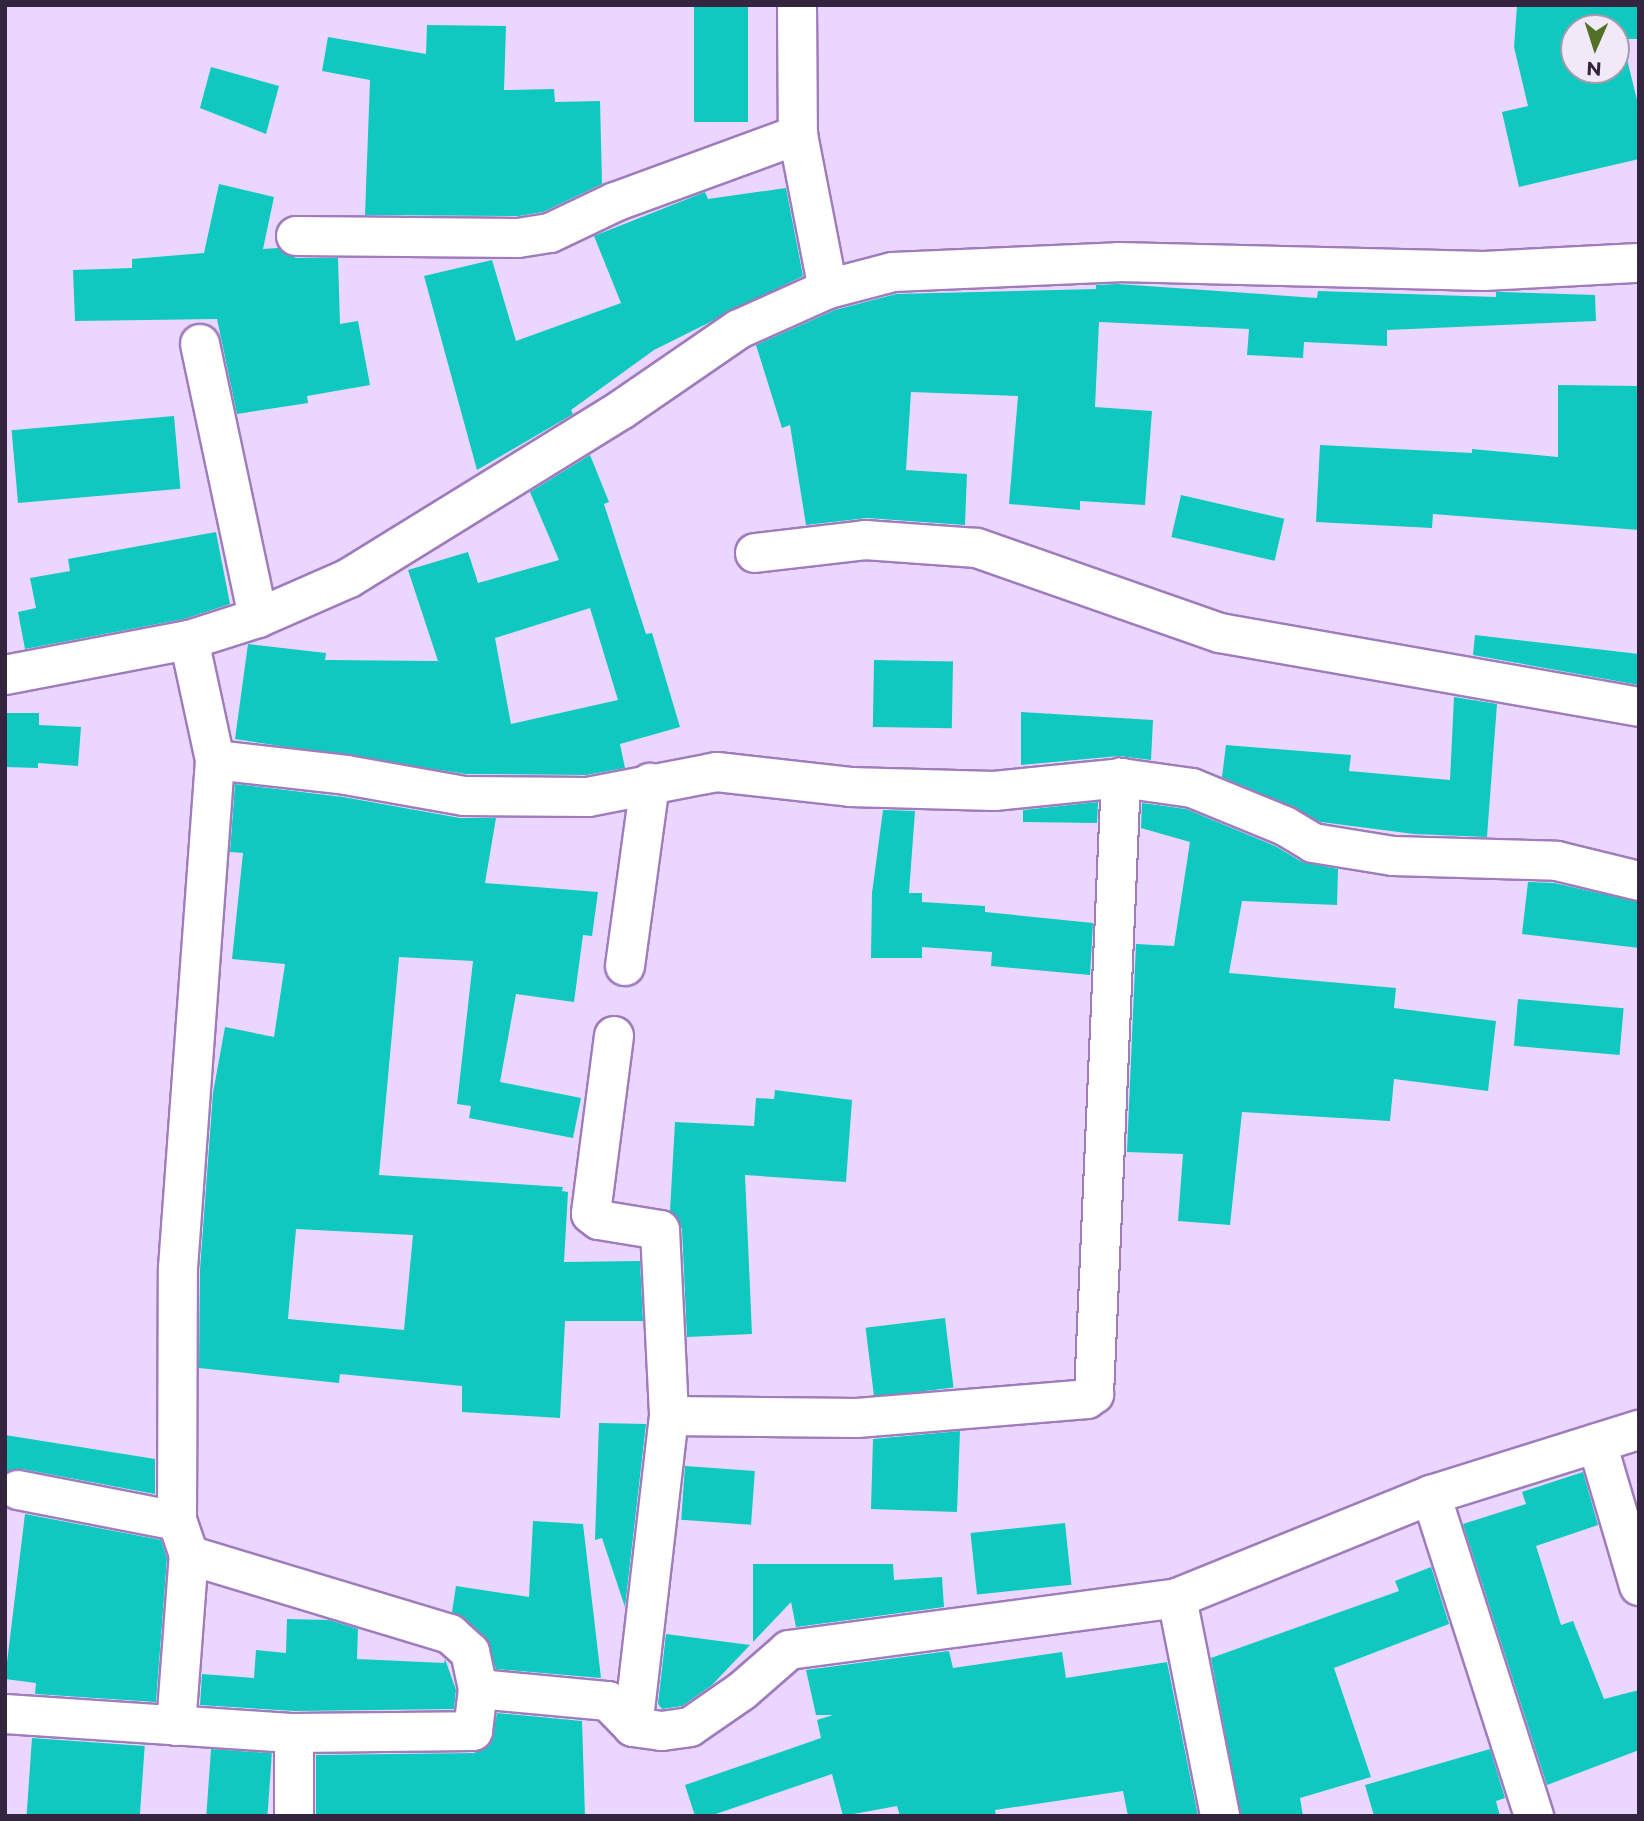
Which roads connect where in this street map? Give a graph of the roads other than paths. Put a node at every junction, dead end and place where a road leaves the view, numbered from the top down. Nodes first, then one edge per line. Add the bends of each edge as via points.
1 (797, 5) edge
2 (799, 135) junction
3 (296, 236) dead end
4 (1639, 263) edge
5 (828, 289) junction
6 (200, 344) dead end
7 (755, 554) dead end
8 (258, 618) junction
9 (189, 640) junction
10 (5, 675) edge
11 (1639, 706) edge
12 (215, 760) junction
13 (1121, 778) junction
14 (650, 783) junction
15 (1639, 881) edge
16 (625, 966) dead end
17 (614, 1036) dead end
18 (668, 1416) junction
19 (1639, 1430) edge
20 (1597, 1443) junction
21 (18, 1490) dead end
22 (1431, 1495) junction
23 (183, 1538) junction
24 (1639, 1586) edge
25 (1177, 1598) junction
26 (478, 1689) junction
27 (5, 1714) edge
28 (176, 1727) junction
29 (633, 1727) junction
30 (294, 1733) junction
31 (294, 1816) edge
32 (1220, 1816) edge
33 (1534, 1816) edge

1 - 2 street
2 - 3 street via 615,202 550,233 518,238
2 - 5 street
4 - 5 street via 1485,271 1118,262 893,272
5 - 8 street via 739,330 621,410 349,578
6 - 8 street
7 - 11 street via 864,540 976,548 1220,633
8 - 9 street
9 - 10 street
9 - 12 street
12 - 14 street via 346,775 464,796 588,797
12 - 23 street via 178,1268
13 - 14 street via 994,791 850,788 717,772
13 - 15 street via 1192,788 1285,826 1313,844 1393,856 1557,861
13 - 18 street via 1094,1394 1087,1399 858,1418
14 - 16 street
17 - 18 street via 591,1214 599,1220 660,1230
18 - 29 street
19 - 20 street
20 - 22 street
20 - 24 street
21 - 23 street
22 - 25 street
22 - 33 street
23 - 26 street via 450,1634 470,1652
23 - 28 street
25 - 29 street via 789,1650 742,1691 690,1727 662,1731
25 - 32 street
26 - 29 street via 608,1702
26 - 30 street via 475,1723 465,1734
27 - 28 street
28 - 30 street
30 - 31 street

